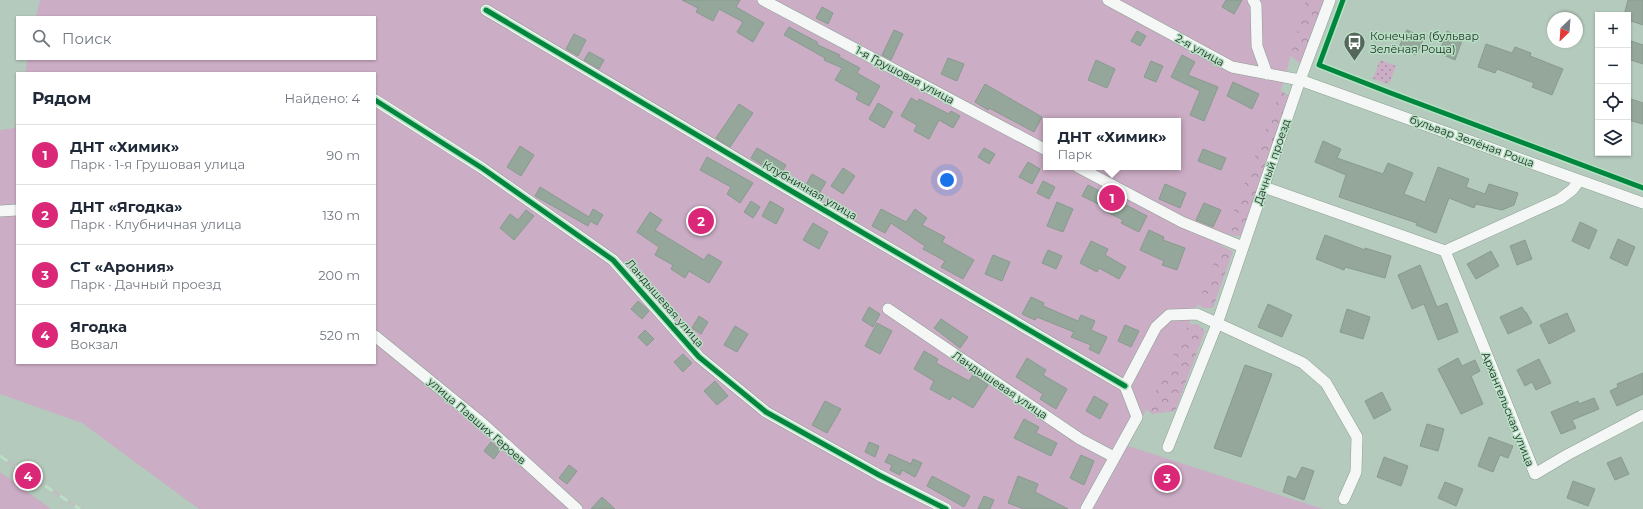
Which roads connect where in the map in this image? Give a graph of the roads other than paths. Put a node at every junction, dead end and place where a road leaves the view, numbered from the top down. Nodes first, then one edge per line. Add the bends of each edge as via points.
1 (763, 0) edge
2 (1108, 0) edge
3 (1253, 0) edge
4 (1330, 0) edge
5 (486, 10) dead end
6 (1268, 74) junction
7 (1300, 80) junction
8 (376, 101) edge
9 (1043, 148) edge
10 (1084, 170) edge
11 (1579, 181) junction
12 (1264, 187) junction
13 (1643, 203) edge
14 (0, 210) edge
15 (16, 210) edge
16 (1243, 247) junction
17 (1445, 251) junction
18 (888, 309) dead end
19 (1217, 324) junction
20 (376, 337) edge
21 (1125, 386) junction
22 (1643, 415) edge
23 (1168, 447) dead end
24 (1114, 457) junction
25 (1344, 499) dead end
26 (577, 509) edge
27 (946, 509) edge
28 (1086, 509) edge

1 - 9 street, 1-я Грушовая улица
2 - 6 street, 2-я улица via 1232,67
3 - 6 street via 1256,5 1257,46
4 - 7 street, Дачный проезд
5 - 21 street, Клубничная улица
6 - 7 street, 2-я улица
7 - 11 street, бульвар Зелёная Роща
7 - 12 street, Дачный проезд
8 - 27 street, Ландышевая улица via 482,168 613,260 699,357 766,412
10 - 16 street via 1182,222
11 - 13 street, бульвар Зелёная Роща
11 - 17 street via 1572,190 1560,198
12 - 16 street, Дачный проезд
12 - 17 street
14 - 15 street
16 - 19 street, Дачный проезд
17 - 22 street, Архангельская улица via 1535,474
18 - 24 street, Ландышевая улица via 1080,439
19 - 21 street via 1196,314 1169,315 1156,327
19 - 23 street, Дачный проезд
19 - 25 street via 1303,363 1326,383 1356,436 1356,472
20 - 26 street, улица Павших Героев via 482,423
21 - 24 street via 1137,417
24 - 28 street

